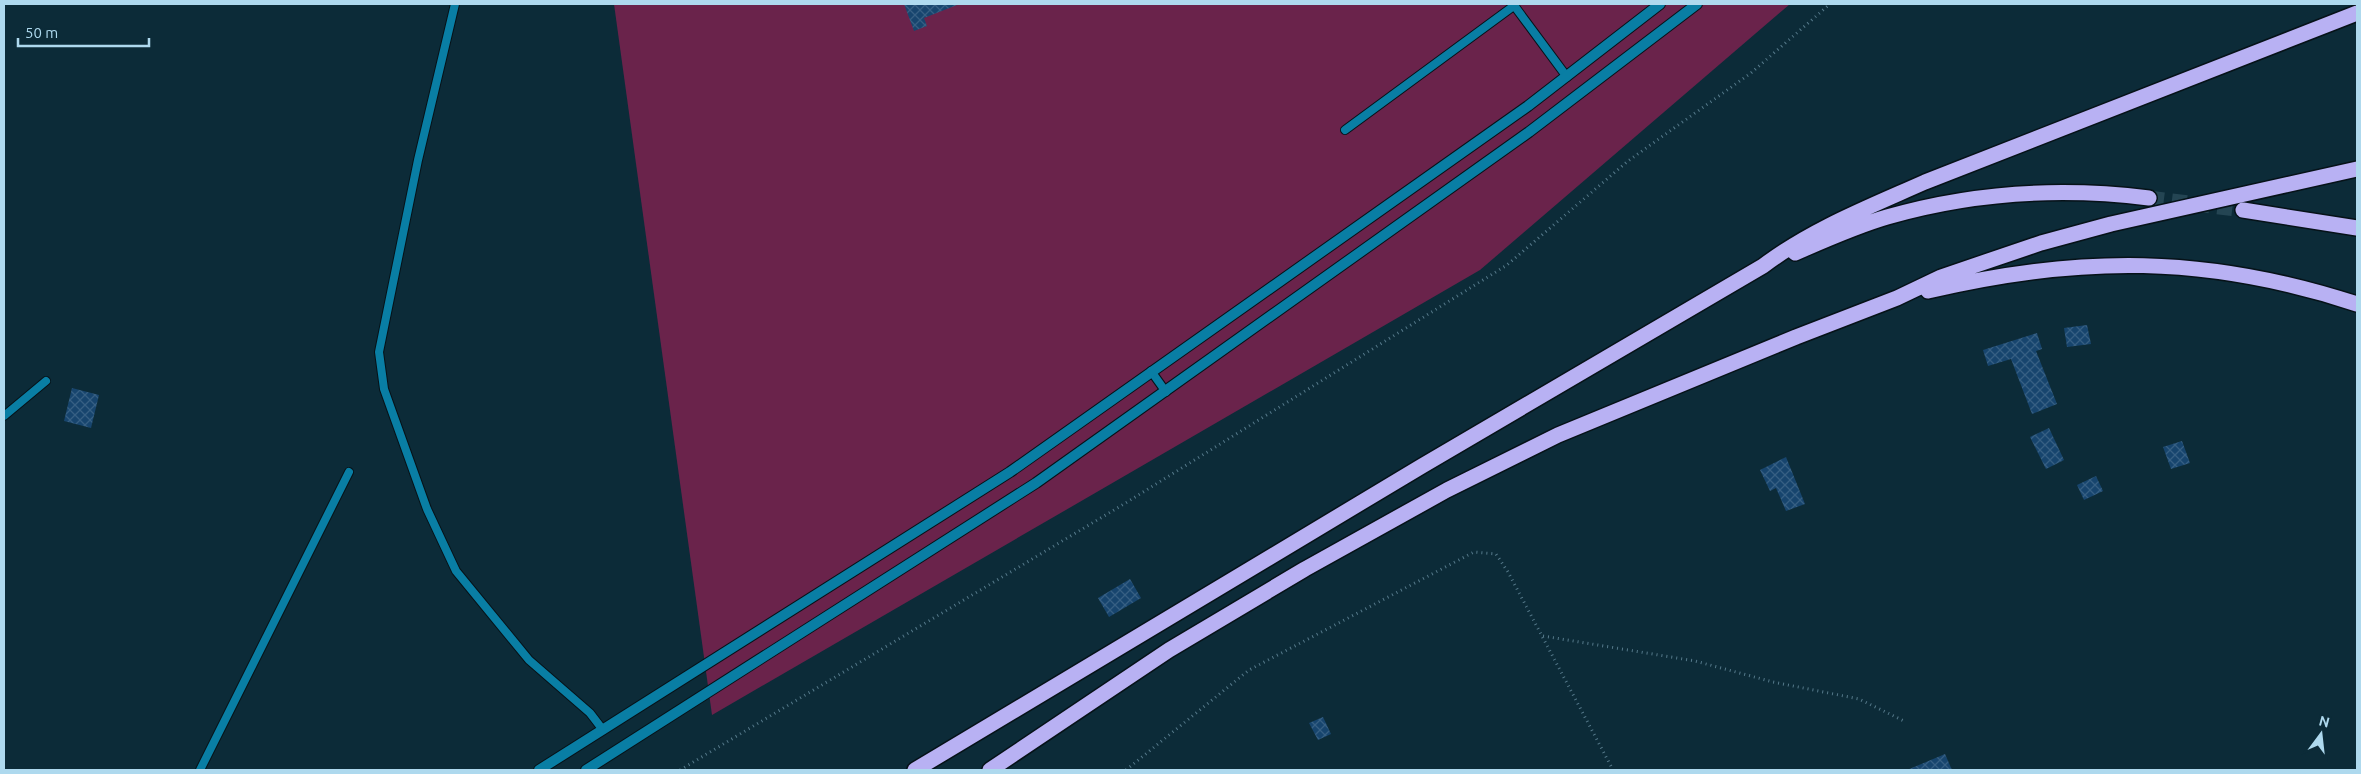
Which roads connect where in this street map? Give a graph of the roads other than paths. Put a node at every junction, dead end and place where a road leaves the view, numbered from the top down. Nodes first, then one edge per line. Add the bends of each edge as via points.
1 (455, 4) edge
2 (1514, 4) edge
3 (1660, 4) edge
4 (1697, 4) edge
5 (2357, 13) edge
6 (1567, 77) junction
7 (1345, 130) dead end
8 (2357, 169) edge
9 (2149, 198) tunnel mouth
10 (2243, 210) tunnel mouth
11 (2357, 228) edge
12 (1763, 266) junction
13 (1898, 298) junction
14 (2357, 304) edge
15 (1151, 372) junction
16 (46, 381) dead end
17 (1166, 392) junction
18 (4, 416) edge
19 (349, 472) dead end
20 (602, 730) junction
21 (200, 770) edge
22 (539, 770) edge
23 (586, 770) edge
24 (915, 770) edge
25 (990, 770) edge

1 - 20 lane via 418,160 379,352 384,389 427,509 456,571 529,660 590,713
2 - 6 lane
2 - 7 lane
3 - 6 street
4 - 17 street via 1529,132
5 - 12 highway via 1925,182 1799,241
6 - 15 street
8 - 13 highway via 2041,243 1941,277
9 - 12 highway via 2055,191 1964,200 1886,218
10 - 11 highway
12 - 24 highway via 1446,451
13 - 14 highway via 2034,270 2113,264 2238,273
13 - 25 highway via 1607,414 1448,490 1169,650
15 - 17 lane
15 - 20 street via 966,501
16 - 18 lane
17 - 23 street via 996,511
19 - 21 lane
20 - 22 street

